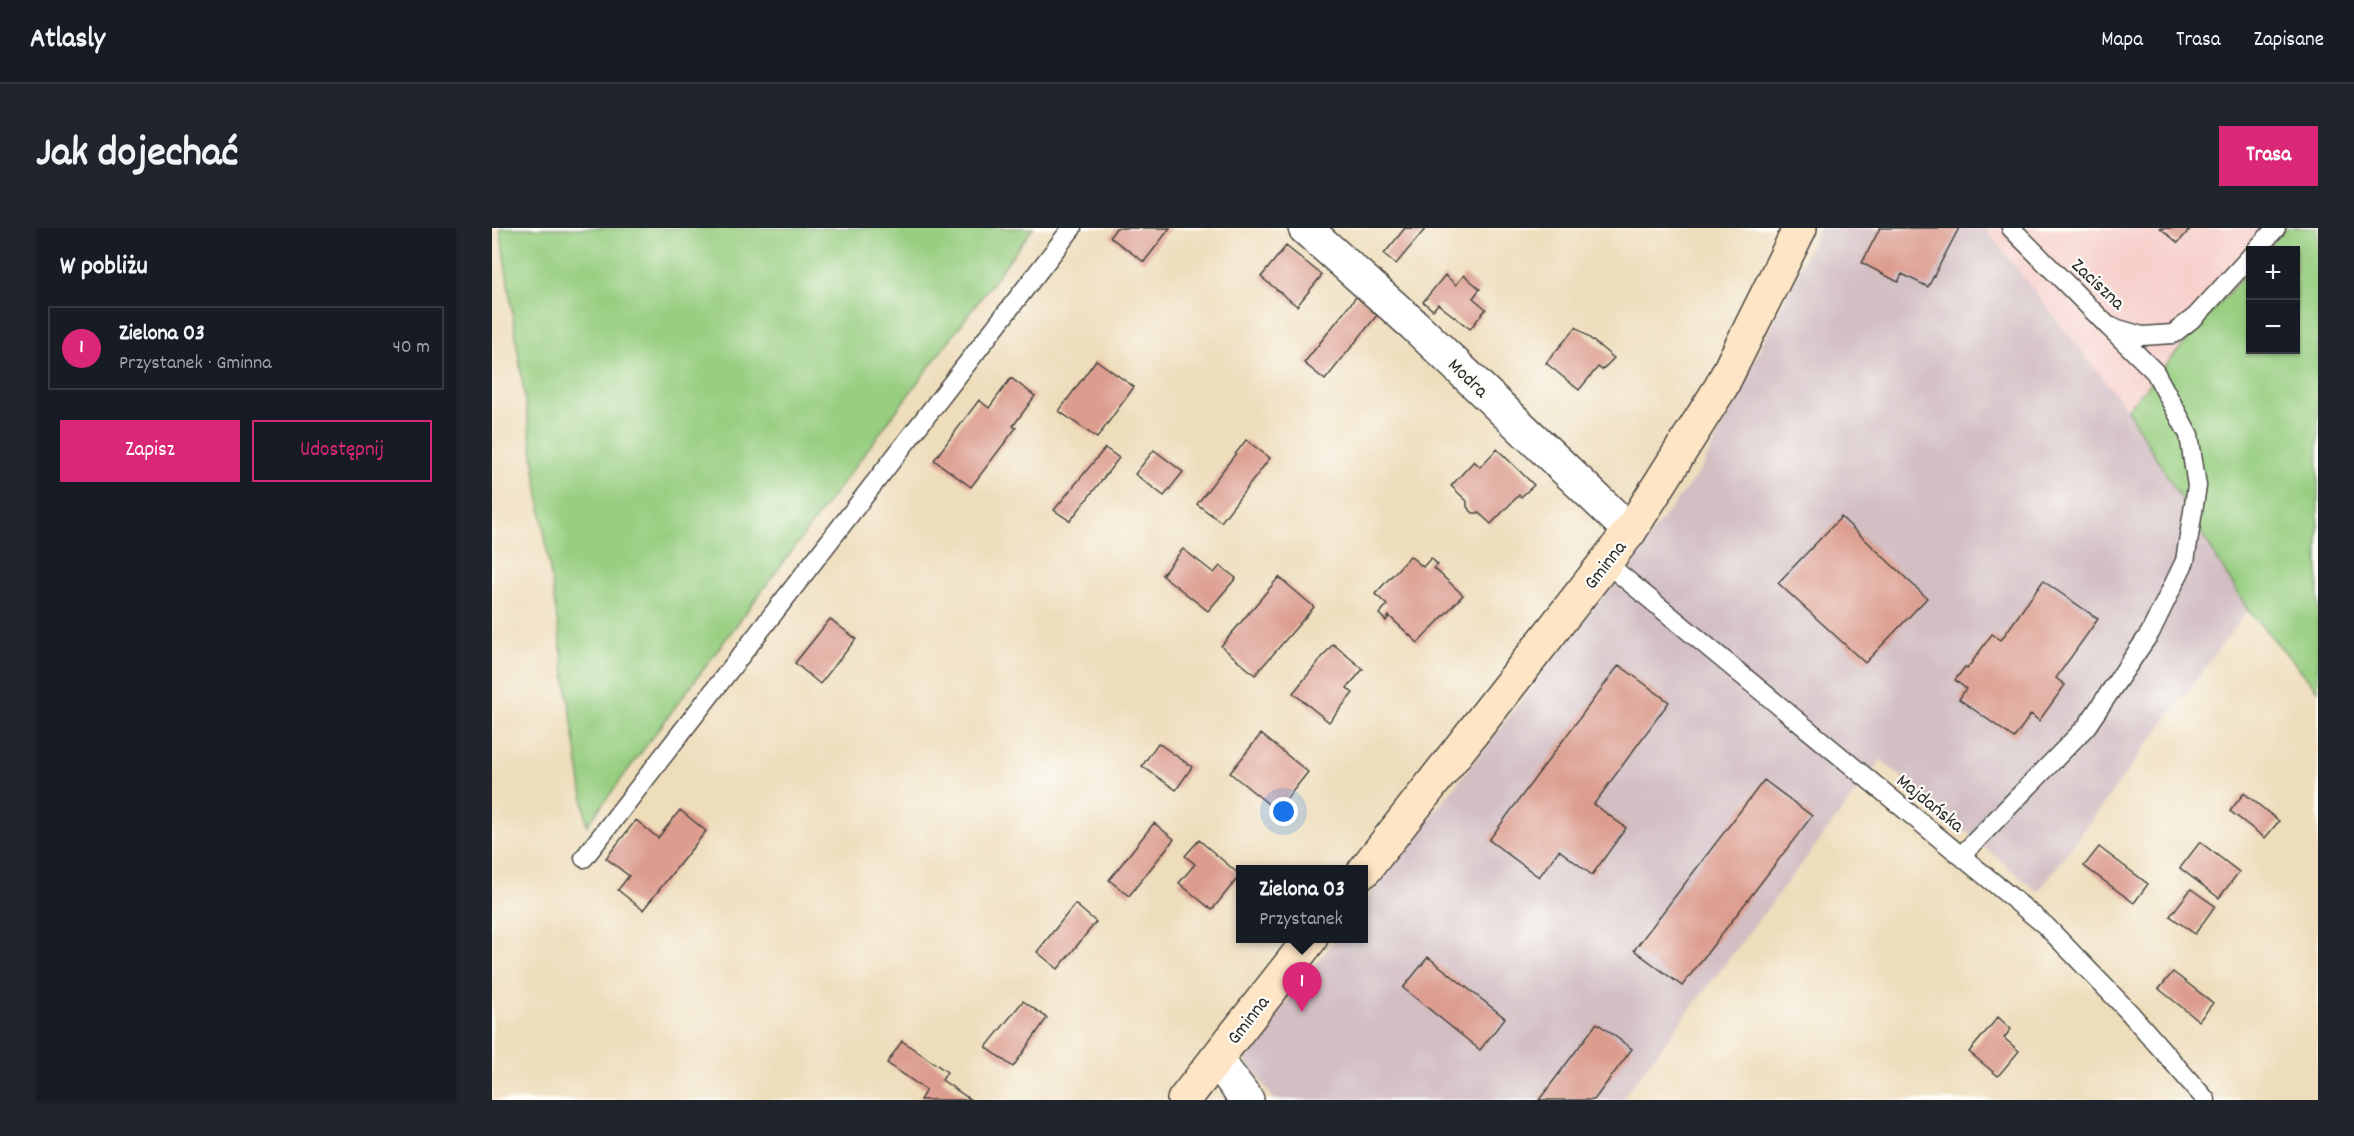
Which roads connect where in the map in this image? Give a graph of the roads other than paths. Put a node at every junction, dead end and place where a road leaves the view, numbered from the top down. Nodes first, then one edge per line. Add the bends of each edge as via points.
1 (1072, 228) edge
2 (1305, 228) edge
3 (1800, 228) edge
4 (2011, 228) edge
5 (2276, 228) edge
6 (2260, 246) edge
7 (2246, 261) edge
8 (2109, 326) junction
9 (1630, 531) junction
10 (1605, 562) junction
11 (1961, 856) junction
12 (584, 858) dead end
13 (1368, 866) edge
14 (1308, 943) edge
15 (1216, 1059) junction
16 (1184, 1100) edge
17 (1247, 1100) edge
18 (2206, 1100) edge

1 - 12 lane
2 - 9 street, Modra via 1414,325
3 - 9 main road, Gminna via 1721,387
4 - 8 lane, Zaciszna
5 - 6 lane
7 - 8 lane, Zaciszna via 2196,316 2173,334 2142,336
8 - 11 lane via 2155,372 2189,435 2197,486 2185,561 2150,633 2086,727
9 - 10 main road, Gminna
10 - 11 lane, Majdańska
10 - 13 main road, Gminna
11 - 18 lane, Majdańska via 2046,926
14 - 15 main road, Gminna
15 - 16 main road, Gminna
15 - 17 street

